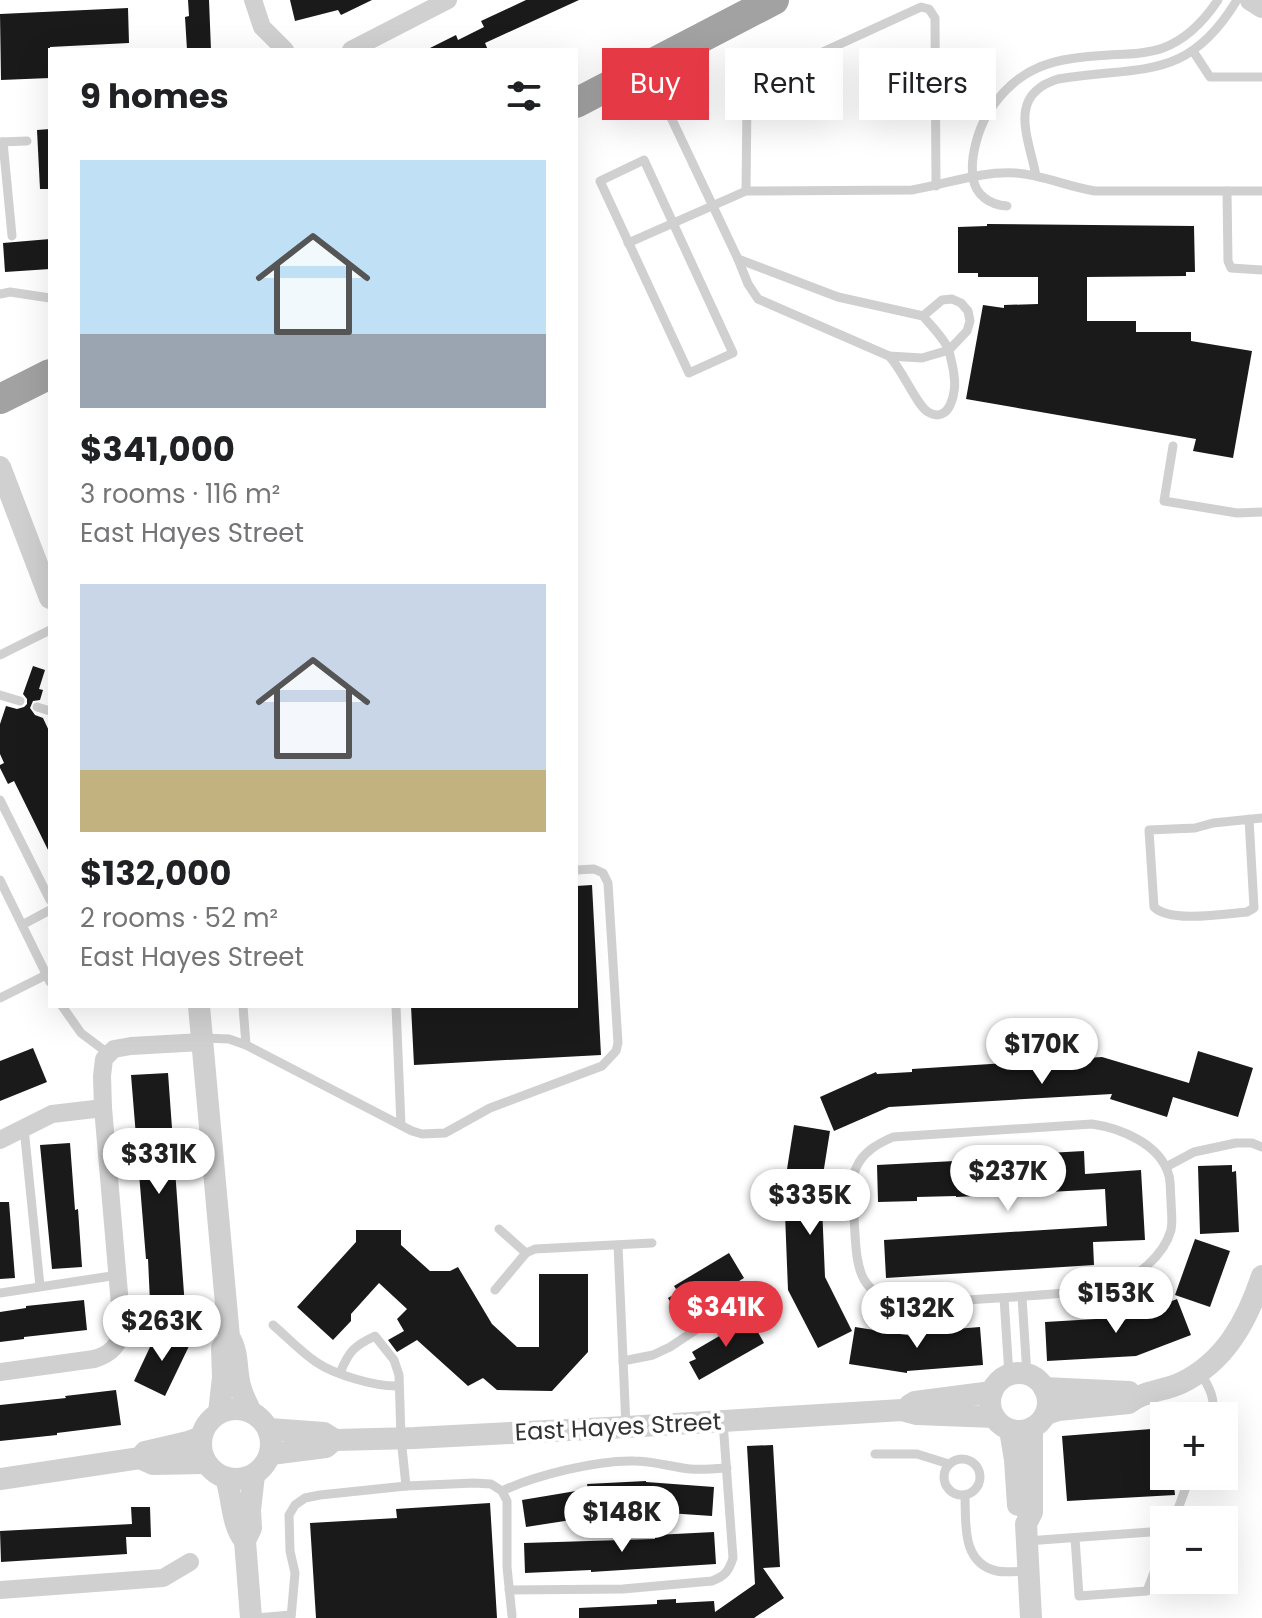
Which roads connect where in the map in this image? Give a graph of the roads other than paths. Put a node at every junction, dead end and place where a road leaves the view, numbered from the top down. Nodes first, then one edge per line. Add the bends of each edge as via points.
1 (253, 0) edge
2 (448, 0) edge
3 (774, 0) edge
4 (1218, 0) edge
5 (1237, 0) edge
6 (1251, 0) edge
7 (1262, 7) edge
8 (283, 48) edge
9 (355, 48) edge
10 (682, 48) edge
11 (1193, 51) junction
12 (1114, 55) junction
13 (1114, 73) junction
14 (1262, 77) edge
15 (602, 89) edge
16 (578, 102) edge
17 (673, 120) edge
18 (27, 141) dead end
19 (2, 142) edge
20 (973, 176) junction
21 (1036, 176) junction
22 (936, 186) junction
23 (746, 191) junction
24 (1227, 191) junction
25 (1262, 191) edge
26 (713, 205) junction
27 (1007, 206) dead end
28 (673, 222) junction
29 (12, 236) dead end
30 (628, 243) junction
31 (738, 259) junction
32 (1262, 270) edge
33 (0, 294) edge
34 (48, 298) edge
35 (923, 316) junction
36 (949, 350) junction
37 (889, 356) junction
38 (48, 375) edge
39 (0, 399) edge
40 (1173, 446) dead end
41 (0, 467) edge
42 (1262, 512) edge
43 (48, 593) edge
44 (48, 631) edge
45 (0, 655) edge
46 (0, 695) edge
47 (20, 701) dead end
48 (37, 707) dead end
49 (48, 710) edge
50 (0, 800) edge
51 (1262, 818) edge
52 (1249, 819) junction
53 (578, 870) edge
54 (0, 880) edge
55 (48, 896) edge
56 (48, 911) edge
57 (22, 925) junction
58 (48, 978) edge
59 (0, 998) edge
60 (63, 1008) edge
61 (199, 1008) edge
62 (243, 1008) edge
63 (396, 1008) edge
64 (202, 1040) junction
65 (246, 1045) junction
66 (109, 1054) junction
67 (103, 1108) junction
68 (401, 1125) junction
69 (24, 1128) junction
70 (0, 1140) edge
71 (1262, 1147) edge
72 (1166, 1167) junction
73 (499, 1229) dead end
74 (652, 1243) dead end
75 (618, 1245) junction
76 (526, 1253) junction
77 (118, 1275) junction
78 (1262, 1276) edge
79 (40, 1286) junction
80 (495, 1290) dead end
81 (0, 1293) edge
82 (1022, 1297) junction
83 (1004, 1298) junction
84 (730, 1307) dead end
85 (273, 1325) dead end
86 (229, 1337) junction
87 (623, 1361) junction
88 (0, 1372) edge
89 (1200, 1372) junction
90 (340, 1373) junction
91 (1027, 1379) junction
92 (399, 1386) junction
93 (992, 1392) junction
94 (1137, 1396) junction
95 (1213, 1402) edge
96 (902, 1410) junction
97 (251, 1412) junction
98 (219, 1413) junction
99 (723, 1422) junction
100 (1020, 1422) junction
101 (626, 1427) junction
102 (269, 1429) junction
103 (201, 1437) junction
104 (401, 1438) junction
105 (335, 1440) junction
106 (271, 1454) junction
107 (875, 1454) dead end
108 (140, 1458) junction
109 (206, 1463) junction
110 (949, 1464) junction
111 (727, 1468) junction
112 (254, 1475) junction
113 (226, 1478) junction
114 (0, 1479) edge
115 (406, 1486) junction
116 (502, 1491) junction
117 (965, 1495) junction
118 (1150, 1532) edge
119 (1027, 1533) junction
120 (1075, 1538) junction
121 (245, 1541) junction
122 (190, 1562) dead end
123 (1029, 1571) junction
124 (1150, 1583) edge
125 (0, 1590) edge
126 (509, 1590) junction
127 (291, 1616) edge
128 (512, 1616) edge
129 (254, 1618) edge
130 (1031, 1618) edge

1 - 8 street via 262,27
2 - 9 street
3 - 10 highway
4 - 12 lane via 1198,26 1175,42 1149,52
5 - 11 lane via 1213,34
6 - 7 street
11 - 13 lane via 1154,67
11 - 14 lane via 1210,77
12 - 13 lane
12 - 20 lane via 1053,62 1010,86 985,118
13 - 21 lane via 1058,79 1032,96 1024,119
15 - 16 highway
17 - 26 lane
18 - 19 lane
19 - 29 lane
20 - 21 lane
20 - 22 lane
20 - 27 lane via 981,195
21 - 24 lane via 1095,191
22 - 23 lane
22 - 23 lane via 935,18 921,7 752,87 747,100
23 - 26 lane
24 - 25 lane
24 - 32 lane via 1231,268
26 - 28 lane
26 - 31 lane
28 - 30 lane
28 - 30 lane via 644,160 622,170 600,181
28 - 30 lane via 733,353 689,373
31 - 35 lane via 838,297
31 - 37 lane via 758,299
33 - 34 lane
35 - 36 lane
35 - 36 lane via 942,300 952,299 968,311 967,331
36 - 37 lane via 922,358
36 - 37 lane via 952,402 943,414 935,415 925,411
38 - 39 highway
40 - 42 lane via 1164,501
41 - 43 street
44 - 45 lane
46 - 47 lane
48 - 49 lane
50 - 55 lane
51 - 52 lane
52 - 52 lane via 1149,830 1154,907 1178,916 1254,908
53 - 68 lane via 594,869 608,883 616,1051 602,1066 490,1108 445,1133 422,1134
54 - 57 lane
56 - 57 lane
57 - 58 lane
58 - 59 lane
60 - 66 lane via 81,1033
61 - 64 street
62 - 65 lane
63 - 68 lane
64 - 65 lane via 229,1039
64 - 66 street via 131,1046
64 - 86 street
65 - 68 lane
66 - 67 street via 102,1076
67 - 69 street via 52,1114
67 - 77 street
69 - 70 street
69 - 79 lane
71 - 72 lane via 1236,1143 1194,1152
72 - 82 lane via 1170,1232 1146,1266 1107,1289
72 - 83 lane via 1155,1152 1127,1134 1092,1124 893,1137 867,1152 851,1183 856,1261 869,1286 879,1296 910,1303
73 - 76 lane
74 - 75 lane
75 - 76 lane
75 - 87 lane
76 - 80 lane
77 - 79 lane
77 - 88 street via 122,1328 116,1347 106,1355
78 - 89 street, East Hayes Street via 1240,1329
79 - 81 lane
82 - 83 lane
82 - 91 lane
83 - 91 lane
84 - 87 lane via 662,1351
85 - 90 lane via 316,1362
86 - 97 street
86 - 98 street via 222,1348
87 - 101 lane
89 - 94 street, East Hayes Street
89 - 95 lane
90 - 92 lane
90 - 92 lane via 357,1345 375,1336 394,1360
91 - 93 street via 997,1384
91 - 94 street
91 - 100 street via 1047,1395 1048,1406
92 - 104 lane
93 - 96 street, East Hayes Street via 915,1402
93 - 100 street via 990,1403
94 - 100 street, East Hayes Street via 1129,1403 1058,1410
96 - 99 street, East Hayes Street
96 - 100 street, East Hayes Street
97 - 98 street via 240,1408
97 - 102 street
98 - 103 street
99 - 101 street, East Hayes Street
99 - 111 lane
100 - 119 street via 1032,1512
101 - 104 street, East Hayes Street
102 - 105 street, East Hayes Street via 324,1433
102 - 106 street
103 - 108 street via 145,1452
103 - 109 street
104 - 105 street, East Hayes Street
104 - 115 lane
105 - 106 street, East Hayes Street via 326,1447
106 - 112 street
107 - 110 lane via 917,1454
108 - 109 street via 153,1464
108 - 114 street
109 - 113 street
110 - 117 lane via 943,1474 945,1486
110 - 117 lane via 966,1459 976,1466 979,1484
111 - 116 lane via 598,1463
111 - 126 lane via 733,1558 723,1577 623,1589
112 - 113 street
112 - 121 street via 251,1528
113 - 121 street via 238,1532
115 - 116 lane via 474,1483
115 - 127 lane via 320,1495 295,1505 288,1529 295,1573
116 - 126 lane via 507,1501
117 - 123 lane via 971,1554 997,1571
118 - 120 lane
119 - 120 lane
119 - 123 street
120 - 124 lane via 1079,1596 1147,1591
121 - 129 street
122 - 125 street via 163,1578
123 - 130 street
126 - 128 lane
127 - 129 lane

